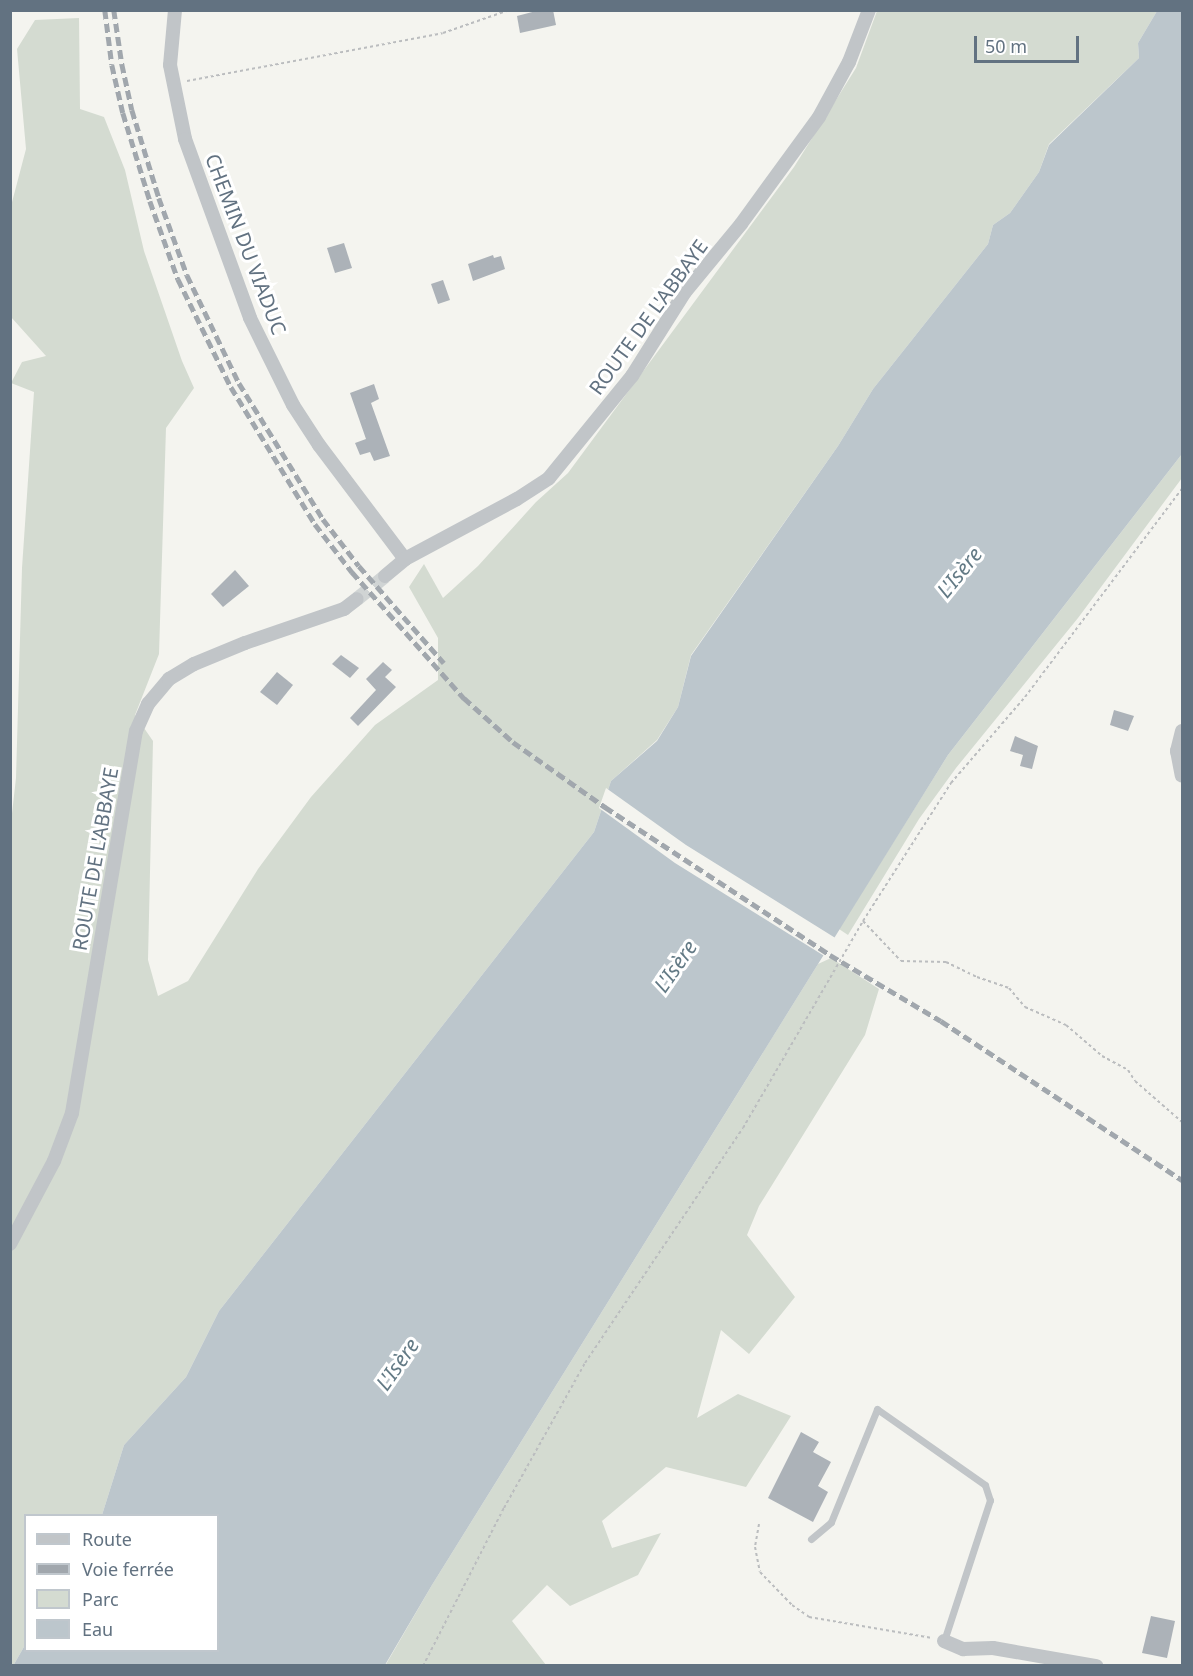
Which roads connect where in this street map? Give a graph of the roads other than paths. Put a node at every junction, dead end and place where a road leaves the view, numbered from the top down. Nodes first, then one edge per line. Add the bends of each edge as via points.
1 (175, 10) edge
2 (869, 10) edge
3 (405, 559) junction
4 (386, 576) tunnel mouth
5 (357, 599) tunnel mouth
6 (1182, 731) edge
7 (1182, 776) edge
8 (10, 1244) edge
9 (811, 1539) dead end
10 (944, 1641) joint
11 (1096, 1665) edge

1 - 3 street, CHEMIN DU VIADUC via 170,65 185,139 250,318 293,405
2 - 3 street, ROUTE DE L'ABBAYE via 849,62 819,117 747,216 685,292 632,376 549,478
3 - 4 street, ROUTE DE L'ABBAYE
5 - 8 street, ROUTE DE L'ABBAYE via 344,609 194,664 170,679 148,704 136,731 72,1113 54,1161
6 - 7 street via 1177,751
9 - 10 lane via 831,1522 877,1409 985,1485 990,1500
10 - 11 street via 963,1648 993,1648

